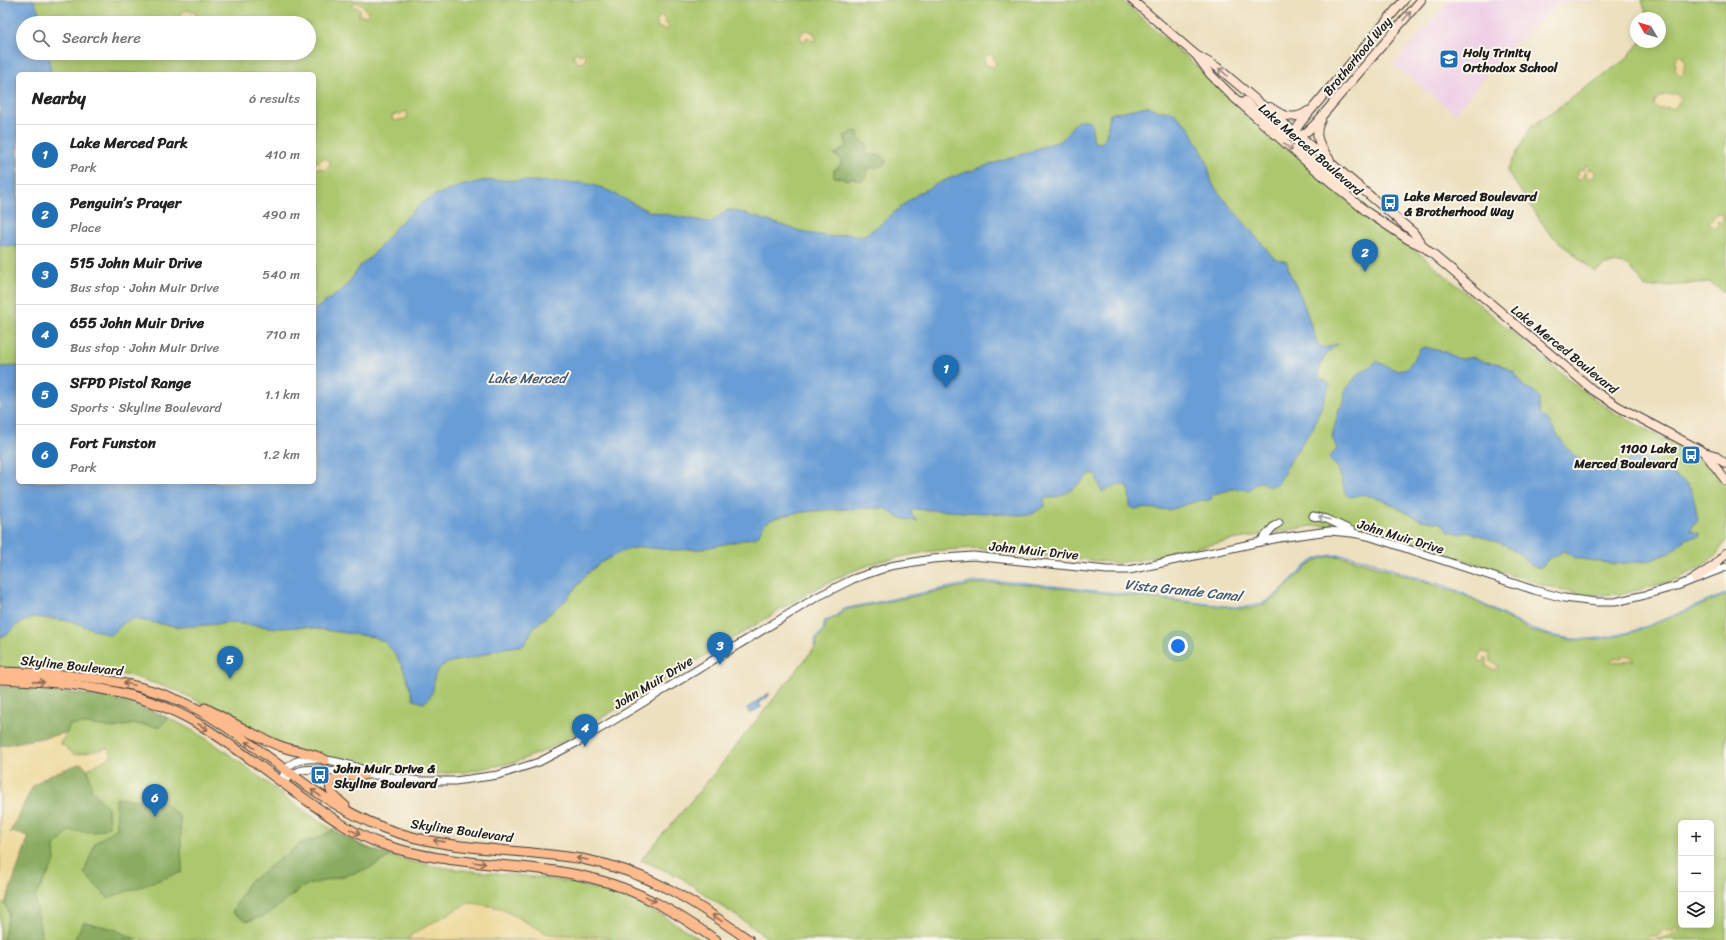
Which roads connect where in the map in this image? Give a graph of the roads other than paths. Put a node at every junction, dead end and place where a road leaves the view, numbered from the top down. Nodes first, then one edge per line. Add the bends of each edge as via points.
1 (1132, 0) edge
2 (1404, 0) edge
3 (1420, 0) edge
4 (1196, 55) junction
5 (1219, 81) junction
6 (1241, 88) junction
7 (1318, 102) junction
8 (1328, 110) junction
9 (1296, 136) junction
10 (1339, 172) junction
11 (1408, 240) junction
12 (1424, 247) junction
13 (1704, 452) junction
14 (1726, 464) edge
15 (1726, 481) edge
16 (1313, 516) dead end
17 (1279, 523) dead end
18 (1360, 534) junction
19 (1260, 542) junction
20 (1726, 553) edge
21 (1726, 567) edge
22 (1695, 578) junction
23 (0, 672) edge
24 (0, 679) edge
25 (166, 695) junction
26 (325, 760) junction
27 (285, 770) junction
28 (364, 775) junction
29 (375, 775) junction
30 (293, 776) junction
31 (281, 782) junction
32 (362, 819) junction
33 (716, 940) edge
34 (749, 940) edge

1 - 4 main road, Lake Merced Boulevard
2 - 7 main road, Brotherhood Way
8 -> 3 main road, Brotherhood Way
4 - 5 main road, Lake Merced Boulevard
6 -> 4 main road, Lake Merced Boulevard via 1217,67
5 - 9 main road via 1284,134
5 -> 11 main road, Lake Merced Boulevard via 1230,94 1311,166 1363,209
6 - 7 main road via 1286,116 1300,116
6 - 9 main road, Lake Merced Boulevard
7 - 9 main road via 1302,121
8 - 9 main road via 1312,127
8 - 10 main road via 1318,125 1317,138
9 - 10 main road, Lake Merced Boulevard
9 - 11 main road via 1299,145 1310,157
10 - 12 main road, Lake Merced Boulevard via 1413,232
11 - 12 main road, Lake Merced Boulevard
12 - 13 main road, Lake Merced Boulevard via 1598,394
13 - 14 main road, Lake Merced Boulevard via 1714,455
13 - 15 main road, Lake Merced Boulevard
18 -> 16 street via 1327,519
17 - 19 street
18 - 19 street, John Muir Drive via 1320,531
18 - 22 street, John Muir Drive via 1529,589 1585,601 1605,603 1634,598
19 - 29 street, John Muir Drive via 1124,570 974,556 943,557 891,566 853,579 816,597 578,742 539,762 498,775 460,781 420,781
20 - 22 main road via 1714,566
21 - 22 street, John Muir Drive
25 -> 23 main road, Skyline Boulevard via 136,686 62,674
24 -> 31 main road, Skyline Boulevard via 79,686 150,701 200,725
25 - 26 main road via 195,703 277,745 317,755
27 -> 25 main road, Skyline Boulevard via 211,718
26 - 27 street, John Muir Drive via 302,760
26 - 29 street, John Muir Drive
27 - 30 main road, Skyline Boulevard
27 - 31 street
28 - 29 street, John Muir Drive
28 - 30 street, John Muir Drive via 320,770 298,772
28 - 32 main road via 336,777 330,787 335,798
30 - 31 street, John Muir Drive
32 -> 30 main road, Skyline Boulevard via 334,805
31 -> 33 main road, Skyline Boulevard via 345,826 380,843 431,857 568,874 603,881 657,902
34 -> 32 main road, Skyline Boulevard via 678,892 620,868 570,857 417,838

